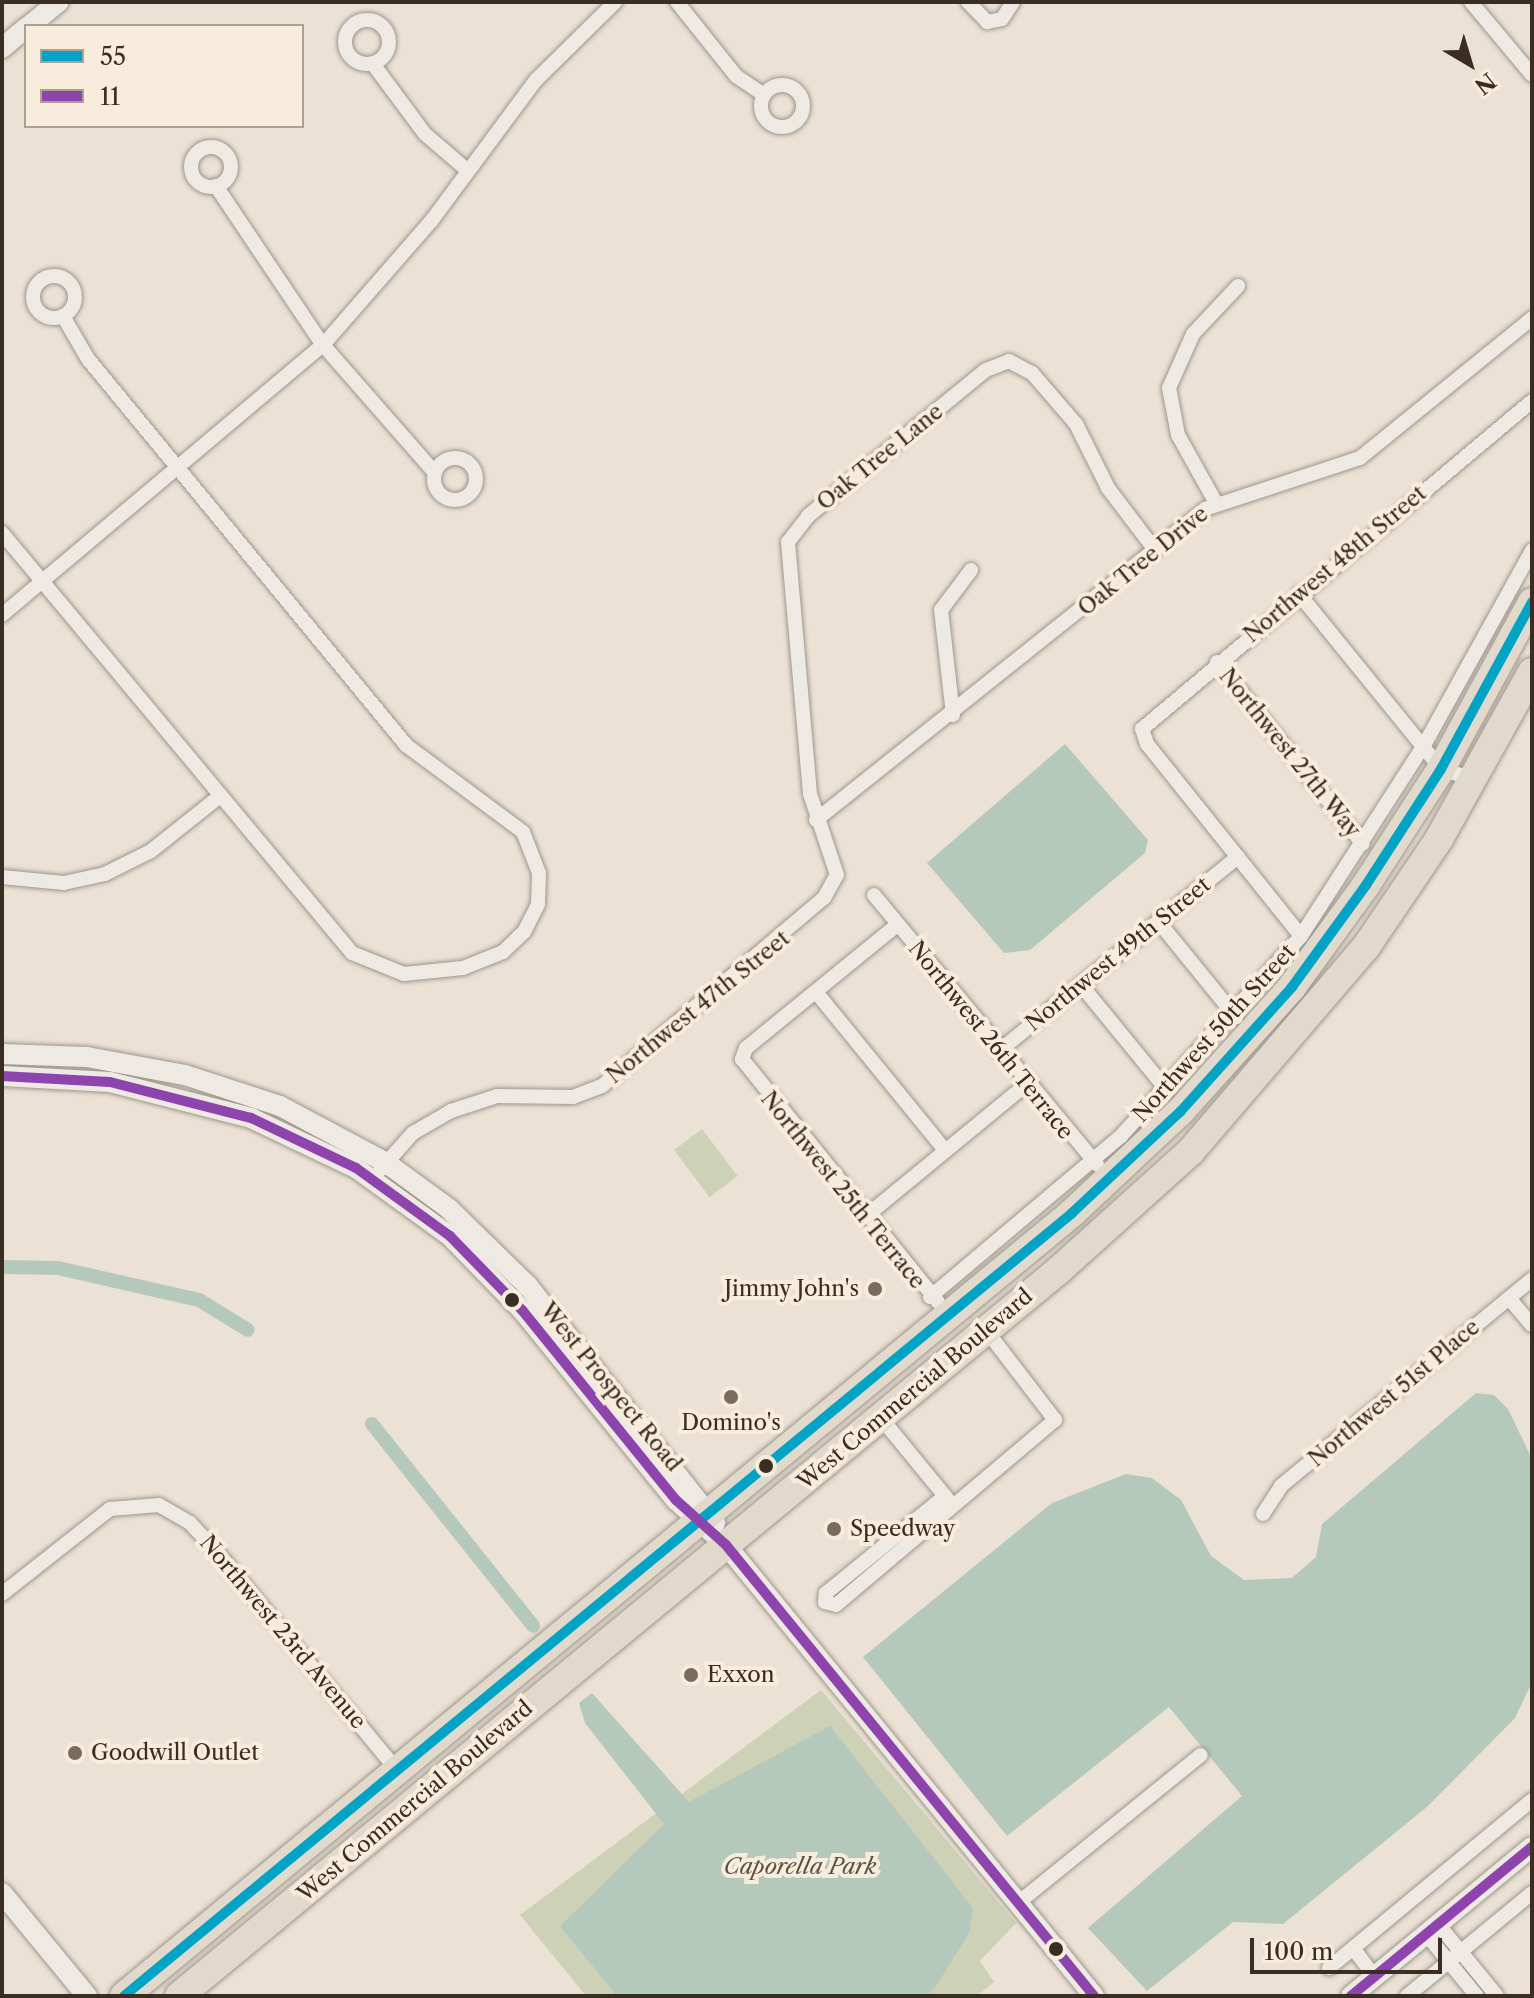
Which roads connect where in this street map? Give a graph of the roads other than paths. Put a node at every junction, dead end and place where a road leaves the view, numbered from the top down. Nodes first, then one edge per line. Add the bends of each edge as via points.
1 (59, 2) edge
2 (615, 2) edge
3 (677, 2) edge
4 (968, 2) edge
5 (1013, 2) edge
6 (1471, 2) edge
7 (31, 24) edge
8 (24, 30) edge
9 (2, 48) edge
10 (373, 64) dead end
11 (1532, 75) edge
12 (764, 95) dead end
13 (467, 170) junction
14 (216, 186) dead end
15 (1238, 286) dead end
16 (63, 316) dead end
17 (1532, 318) edge
18 (323, 345) junction
19 (1532, 401) edge
20 (180, 471) junction
21 (435, 473) dead end
22 (1216, 503) junction
23 (2, 533) edge
24 (1155, 550) junction
25 (1532, 550) edge
26 (971, 570) dead end
27 (43, 582) junction
28 (1299, 594) junction
29 (1532, 602) edge
30 (2, 615) edge
31 (1217, 662) junction
32 (1532, 672) edge
33 (953, 715) junction
34 (1423, 747) junction
35 (1441, 769) junction
36 (1474, 779) junction
37 (219, 797) junction
38 (816, 820) junction
39 (1363, 844) junction
40 (1238, 857) junction
41 (2, 861) edge
42 (2, 877) edge
43 (874, 895) dead end
44 (1158, 921) junction
45 (897, 925) junction
46 (1301, 936) junction
47 (1081, 985) junction
48 (816, 992) junction
49 (1236, 1017) junction
50 (999, 1051) junction
51 (2, 1054) edge
52 (2, 1076) edge
53 (1027, 1084) junction
54 (1167, 1090) junction
55 (945, 1150) junction
56 (385, 1162) junction
57 (1104, 1168) junction
58 (373, 1179) junction
59 (865, 1217) junction
60 (1532, 1279) edge
61 (930, 1297) junction
62 (1509, 1298) junction
63 (955, 1310) junction
64 (1532, 1325) edge
65 (986, 1330) junction
66 (881, 1418) junction
67 (949, 1502) junction
68 (1263, 1514) dead end
69 (704, 1517) junction
70 (726, 1545) junction
71 (2, 1594) edge
72 (557, 1638) junction
73 (1201, 1755) dead end
74 (397, 1770) junction
75 (422, 1795) junction
76 (1532, 1800) edge
77 (1532, 1847) edge
78 (2, 1893) edge
79 (1532, 1893) edge
80 (1018, 1903) junction
81 (275, 1917) junction
82 (1432, 1929) junction
83 (1353, 1948) junction
84 (1461, 1951) junction
85 (1449, 1961) junction
86 (1329, 1968) dead end
87 (1375, 1977) junction
88 (87, 1996) edge
89 (124, 1996) edge
90 (179, 1996) edge
91 (1094, 1996) edge
92 (1351, 1996) edge
93 (1407, 1996) edge
94 (1477, 1996) edge
95 (1497, 1996) edge

1 - 7 main road
2 - 13 street via 536,80
3 - 12 street via 736,76
4 - 5 street via 987,22 1002,19
6 - 11 street
8 - 9 main road
10 - 13 street via 425,134
13 - 18 street
14 - 18 street
15 - 22 street via 1186,343 1169,388 1178,435
16 - 20 street
17 - 22 street, Oak Tree Drive via 1353,462
18 - 20 street
18 - 21 street
19 - 28 street, Northwest 48th Street
20 - 27 street
20 - 37 street via 406,745 523,832 539,873 538,904 503,952 463,968 404,974 380,967 333,935
22 - 24 street, Oak Tree Drive
23 - 27 street
24 - 33 street, Oak Tree Drive
24 - 38 street, Oak Tree Lane via 1114,499 1076,424 1032,373 1009,361 986,370 808,516 788,542
25 - 34 street, Northwest 50th Street
26 - 33 street via 941,610
27 - 30 street
27 - 37 street
28 - 31 street, Northwest 48th Street
28 - 34 street
29 - 35 highway, West Commercial Boulevard
31 - 39 street, Northwest 27th Way
31 - 40 street, Northwest 48th Street via 1142,729 1147,744
32 - 36 highway, West Commercial Boulevard
33 - 38 street, Oak Tree Drive
34 - 35 street
34 - 39 street, Northwest 50th Street
35 - 36 street
35 - 57 highway, West Commercial Boulevard via 1292,987
36 - 65 highway, West Commercial Boulevard via 1366,947 1268,1069 1138,1201
37 - 42 street via 151,851 105,874 64,883
38 - 56 street, Northwest 47th Street via 837,875 795,928 602,1086 573,1097 497,1096 451,1111 420,1127
39 - 46 street, Northwest 50th Street
40 - 44 street, Northwest 49th Street
40 - 46 street
41 - 42 street
43 - 45 street, Northwest 26th Terrace
44 - 47 street, Northwest 49th Street
44 - 49 street
45 - 48 street
45 - 50 street, Northwest 26th Terrace
46 - 49 street, Northwest 50th Street
47 - 50 street, Northwest 49th Street
47 - 54 street
48 - 55 street
48 - 59 street, Northwest 25th Terrace via 742,1059
49 - 54 street, Northwest 50th Street
50 - 53 street, Northwest 26th Terrace
51 - 56 main road, West Prospect Road via 87,1057 185,1075 280,1106
52 - 58 main road, West Prospect Road via 110,1082 206,1103 289,1133
53 - 55 street
53 - 57 street, Northwest 26th Terrace
54 - 57 street, Northwest 50th Street
55 - 59 street
56 - 58 street, Northwest 47th Street
56 - 69 main road, West Prospect Road via 510,1266
57 - 61 street, Northwest 50th Street
57 - 63 highway, West Commercial Boulevard
57 - 65 highway via 1077,1229 995,1300
58 - 69 main road, West Prospect Road via 498,1283
59 - 61 street, Northwest 25th Terrace
60 - 62 street, Northwest 51st Place
61 - 63 street, Northwest 25th Terrace
62 - 64 street
62 - 68 street, Northwest 51st Place via 1281,1486
63 - 69 highway, West Commercial Boulevard
65 - 66 highway, West Commercial Boulevard
65 - 67 street via 1055,1420
66 - 67 street
66 - 70 highway, West Commercial Boulevard
67 - 67 street via 826,1593 825,1602 836,1605
69 - 70 main road, West Prospect Road
69 - 72 highway, West Commercial Boulevard
70 - 75 highway, West Commercial Boulevard
70 - 80 main road, West Prospect Road
71 - 74 street, Northwest 23rd Avenue via 110,1509 159,1505 190,1523 218,1553
72 - 74 highway, West Commercial Boulevard
72 - 75 highway via 498,1708 433,1764
73 - 80 street
74 - 81 highway via 396,1793 292,1887
74 - 89 highway, West Commercial Boulevard
75 - 81 highway, West Commercial Boulevard
76 - 83 street
77 - 82 main road
78 - 88 main road
79 - 84 street
80 - 91 main road, West Prospect Road
81 - 90 highway, West Commercial Boulevard
82 - 84 street
82 - 85 street
82 - 87 main road
83 - 86 street
83 - 87 street
84 - 85 street
84 - 95 street
85 - 93 street
85 - 94 street
87 - 92 main road

